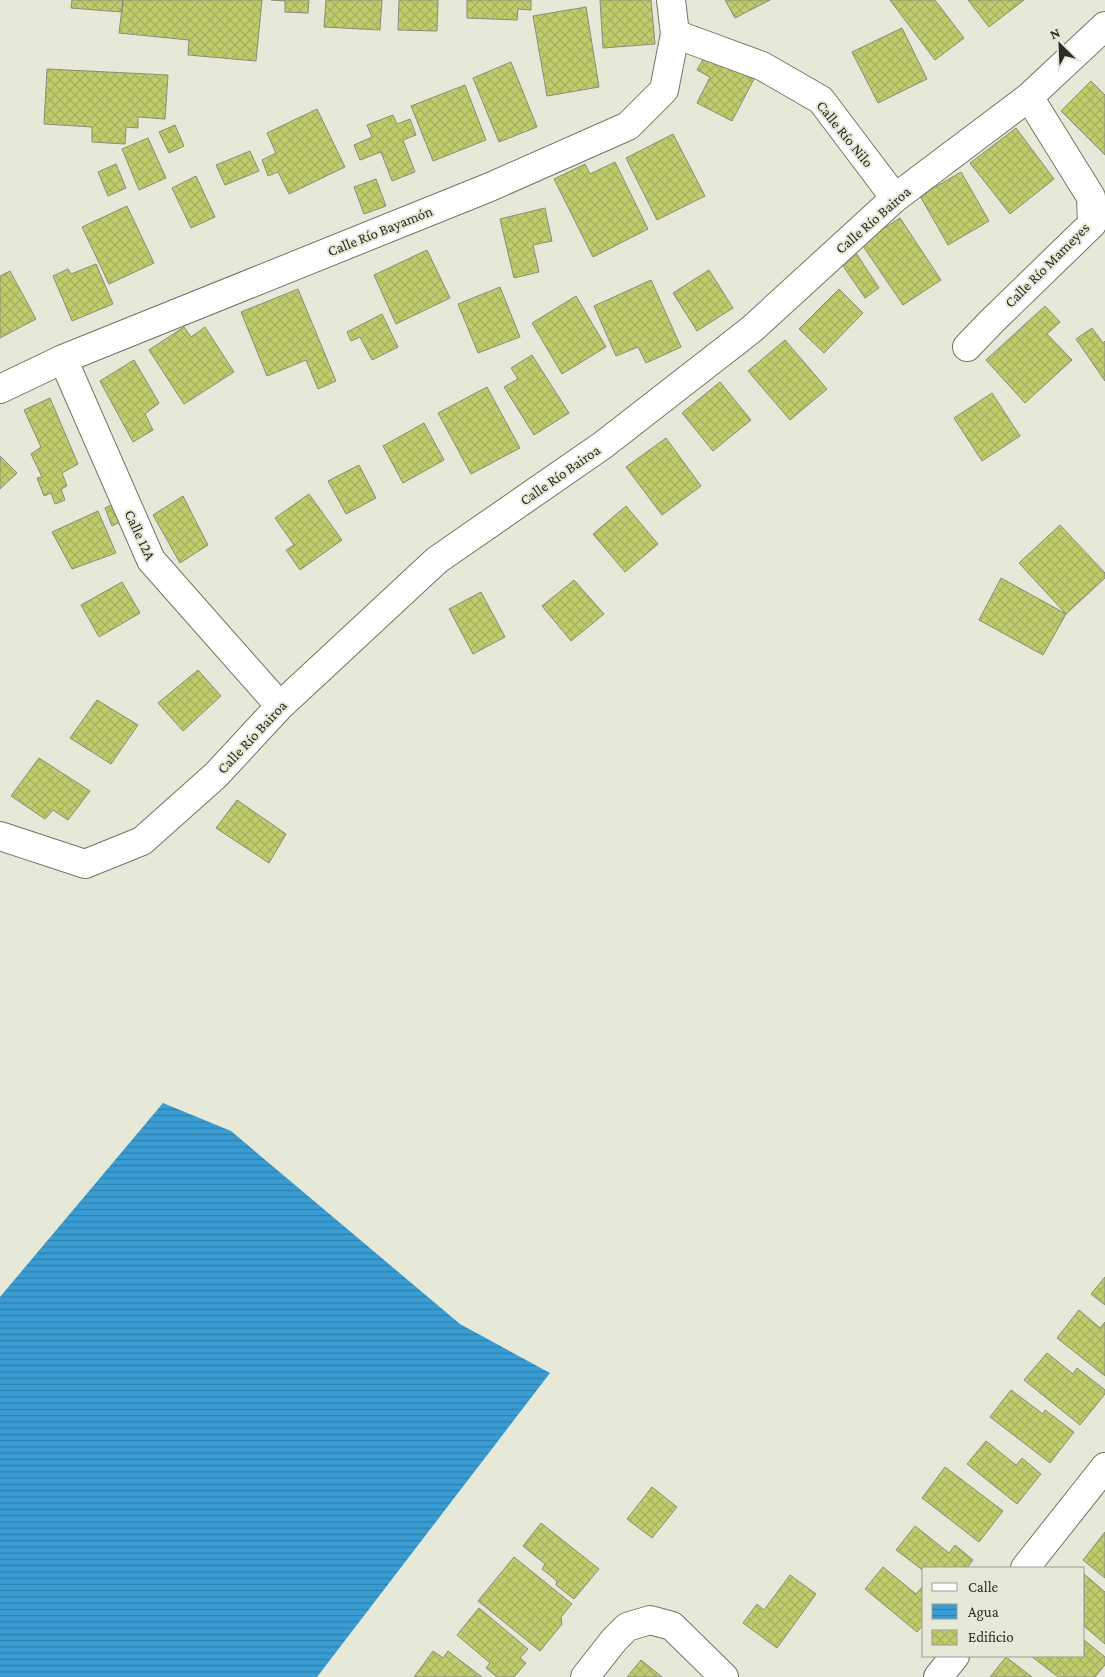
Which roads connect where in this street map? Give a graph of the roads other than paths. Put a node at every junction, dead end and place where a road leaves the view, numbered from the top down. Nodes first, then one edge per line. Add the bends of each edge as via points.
1 (671, 0) edge
2 (1105, 26) edge
3 (675, 34) junction
4 (1029, 97) junction
5 (895, 198) junction
6 (967, 347) dead end
7 (62, 359) junction
8 (0, 389) edge
9 (280, 706) junction
10 (0, 836) edge
11 (1105, 1467) edge
12 (1026, 1567) edge
13 (954, 1657) edge
14 (585, 1677) edge
15 (724, 1677) edge
16 (938, 1677) edge

1 - 3 street, Calle Río Bayamón
2 - 4 street, Calle Río Bairoa
3 - 5 street, Calle Río Nilo via 762,66 821,100
3 - 7 street, Calle Río Bayamón via 664,90 628,126 490,187
4 - 5 street, Calle Río Bairoa
4 - 6 street, Calle Río Mameyes via 1091,197 1092,224
5 - 9 street, Calle Río Bairoa via 752,329 603,445 437,560
7 - 8 street, Calle Río Bayamón
7 - 9 street, Calle 12A via 151,560
9 - 10 street, Calle Río Bairoa via 216,775 142,841 85,864
11 - 12 street
13 - 16 street
14 - 15 street via 627,1627 650,1620 672,1626

